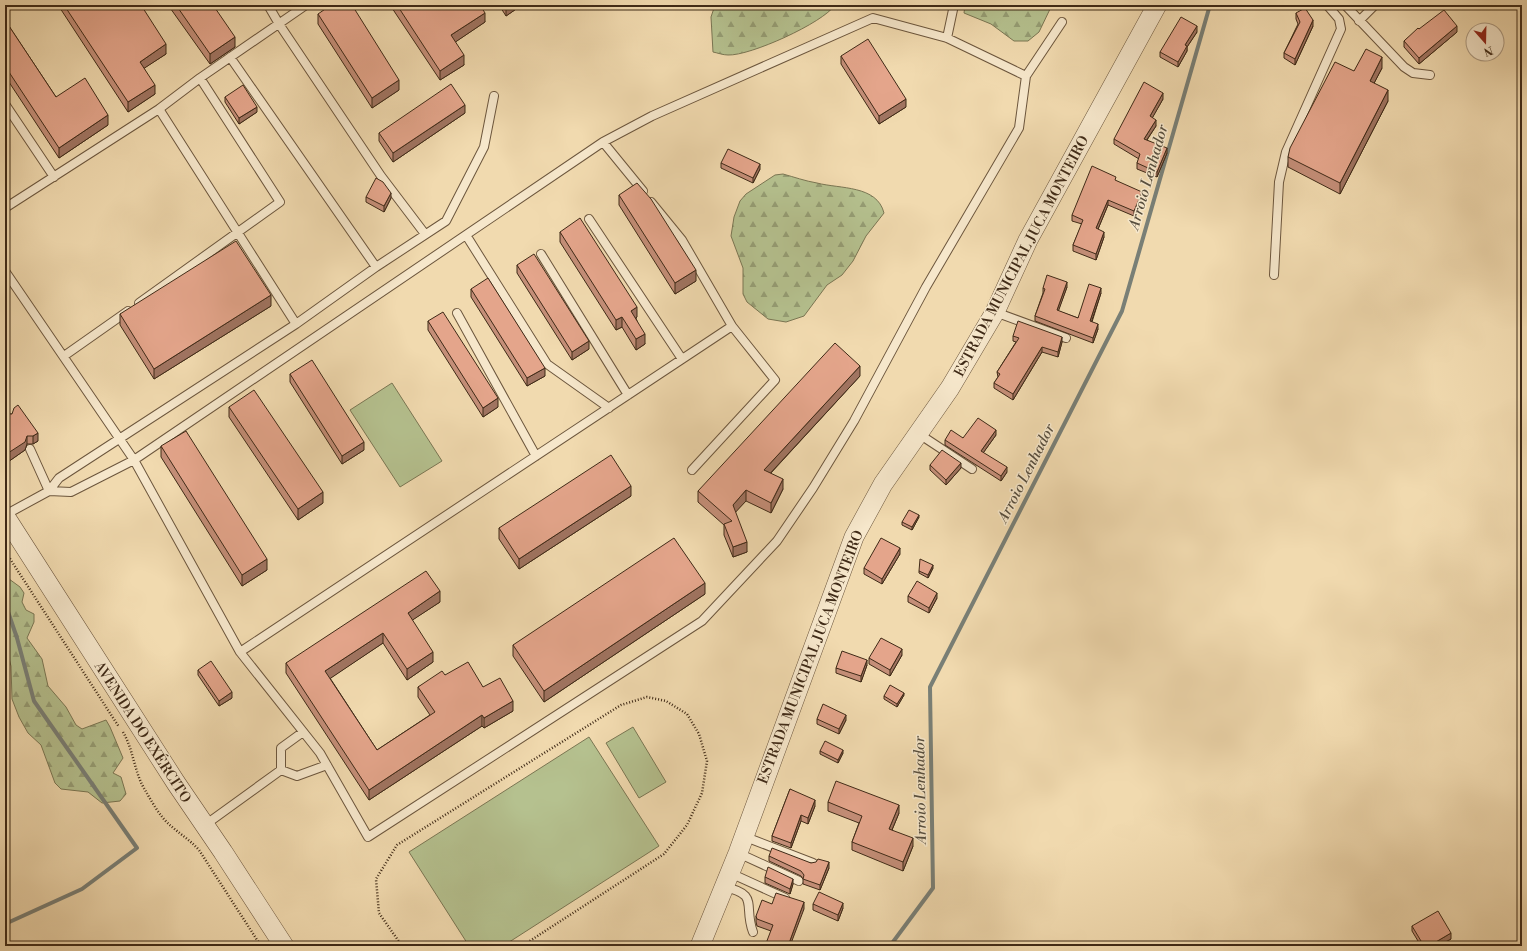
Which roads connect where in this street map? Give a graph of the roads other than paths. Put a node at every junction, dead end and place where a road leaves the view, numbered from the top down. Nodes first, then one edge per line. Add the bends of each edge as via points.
1 (268, 5) edge
2 (306, 5) edge
3 (954, 5) edge
4 (1157, 5) edge
5 (1327, 5) edge
6 (1345, 5) edge
7 (1375, 5) edge
8 (1359, 21) junction
9 (1062, 22) dead end
10 (278, 24) junction
11 (947, 38) junction
12 (230, 57) junction
13 (1430, 75) dead end
14 (1026, 76) junction
15 (200, 78) junction
16 (494, 96) dead end
17 (5, 104) edge
18 (159, 109) junction
19 (604, 142) junction
20 (54, 177) junction
21 (5, 208) edge
22 (589, 219) dead end
23 (238, 232) junction
24 (425, 234) junction
25 (466, 235) junction
26 (541, 254) dead end
27 (376, 267) junction
28 (5, 271) edge
29 (1274, 276) dead end
30 (995, 312) junction
31 (457, 313) dead end
32 (296, 324) junction
33 (732, 326) junction
34 (1066, 338) dead end
35 (64, 356) junction
36 (682, 359) junction
37 (628, 395) junction
38 (609, 408) junction
39 (919, 434) junction
40 (119, 438) junction
41 (30, 449) dead end
42 (536, 456) junction
43 (134, 460) junction
44 (972, 469) dead end
45 (692, 470) dead end
46 (49, 491) junction
47 (5, 516) edge
48 (240, 652) junction
49 (303, 732) junction
50 (327, 765) junction
51 (281, 770) junction
52 (205, 825) junction
53 (740, 844) junction
54 (813, 863) edge
55 (727, 880) junction
56 (799, 881) dead end
57 (787, 899) edge
58 (753, 932) dead end
59 (284, 946) edge
60 (700, 946) edge

1 - 10 lane
2 - 10 lane
3 - 11 lane
4 - 30 street, ESTRADA MUNICIPAL JUCA MONTEIRO via 1028,240
5 - 29 lane via 1340,19 1341,29 1286,152 1279,182
6 - 8 lane
7 - 8 lane
8 - 13 lane via 1404,67 1412,73
9 - 14 lane
10 - 12 lane
10 - 24 lane via 381,176
11 - 14 lane
11 - 19 lane via 873,18 652,116
12 - 15 lane
12 - 27 lane
14 - 50 lane via 1019,128 926,287 854,421 777,541 702,621 368,837
15 - 18 lane
15 - 23 lane via 280,202
16 - 24 lane via 484,147 446,221
17 - 20 lane
18 - 20 lane
18 - 23 lane
19 - 25 lane
19 - 33 lane via 682,240
20 - 21 lane
22 - 36 lane
23 - 32 lane
23 - 35 lane
24 - 27 lane
25 - 38 lane via 547,364
25 - 43 lane
26 - 37 lane
27 - 32 lane
28 - 35 lane
30 - 34 lane
30 - 39 street, ESTRADA MUNICIPAL JUCA MONTEIRO
31 - 42 lane
32 - 40 lane
33 - 36 lane
33 - 45 lane via 775,380
35 - 40 lane
36 - 37 lane
37 - 38 lane
38 - 42 lane
39 - 44 lane
39 - 53 street, ESTRADA MUNICIPAL JUCA MONTEIRO via 883,484 854,537
40 - 43 lane
40 - 46 lane via 59,478
41 - 46 lane
42 - 48 lane
43 - 46 lane via 71,492
43 - 48 lane
46 - 47 lane
47 - 52 street, AVENIDA DO EXÉRCITO via 171,777
48 - 49 lane
49 - 50 lane
49 - 51 lane via 281,748
50 - 51 lane via 296,776
51 - 52 lane
52 - 59 street, AVENIDA DO EXÉRCITO
53 - 54 lane
53 - 55 street, ESTRADA MUNICIPAL JUCA MONTEIRO
53 - 56 lane
55 - 57 lane
55 - 58 lane via 744,894 749,903 750,925
55 - 60 street, ESTRADA MUNICIPAL JUCA MONTEIRO

